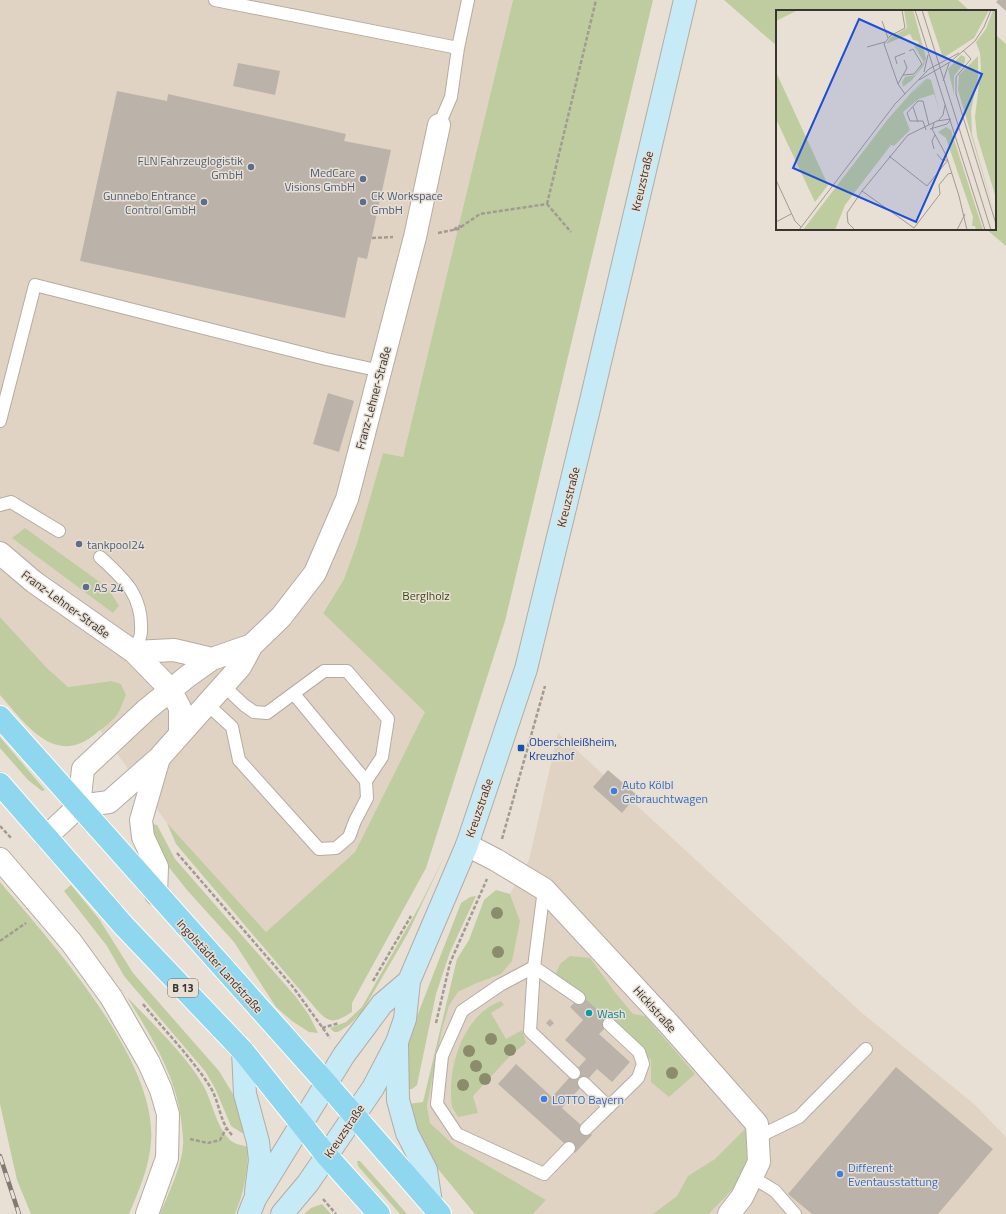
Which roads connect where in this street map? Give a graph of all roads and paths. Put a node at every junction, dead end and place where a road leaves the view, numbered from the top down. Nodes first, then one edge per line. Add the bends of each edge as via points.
1 (215, 0) edge
2 (468, 0) edge
3 (596, 0) edge
4 (685, 0) edge
5 (458, 48) junction
6 (439, 125) joint
7 (547, 204) junction
8 (571, 232) dead end
9 (415, 237) junction
10 (381, 371) junction
11 (0, 421) edge
12 (0, 505) edge
13 (59, 531) dead end
14 (0, 553) edge
15 (100, 557) dead end
16 (252, 645) junction
17 (134, 652) junction
18 (212, 659) junction
19 (224, 686) junction
20 (170, 689) junction
21 (294, 694) junction
22 (207, 704) junction
23 (0, 717) edge
24 (180, 733) junction
25 (159, 758) junction
26 (366, 782) junction
27 (0, 784) edge
28 (79, 806) junction
29 (0, 826) edge
30 (46, 836) junction
31 (15, 843) dead end
32 (467, 845) junction
33 (172, 848) dead end
34 (0, 859) edge
35 (496, 860) junction
36 (544, 889) junction
37 (156, 894) junction
38 (45, 910) junction
39 (413, 911) dead end
40 (0, 941) edge
41 (534, 967) junction
42 (409, 981) junction
43 (370, 987) dead end
44 (137, 998) dead end
45 (579, 998) dead end
46 (342, 1022) dead end
47 (609, 1024) dead end
48 (322, 1028) junction
49 (435, 1029) dead end
50 (397, 1042) junction
51 (866, 1049) dead end
52 (243, 1051) junction
53 (344, 1055) junction
54 (574, 1073) dead end
55 (326, 1083) junction
56 (584, 1083) dead end
57 (608, 1107) junction
58 (354, 1116) junction
59 (302, 1123) junction
60 (226, 1129) junction
61 (586, 1129) dead end
62 (168, 1134) junction
63 (758, 1137) junction
64 (258, 1142) junction
65 (569, 1148) dead end
66 (327, 1156) junction
67 (752, 1177) junction
68 (308, 1183) junction
69 (252, 1206) edge
70 (436, 1209) edge
71 (147, 1214) edge
72 (282, 1214) edge
73 (336, 1214) edge
74 (379, 1214) edge
75 (729, 1214) edge
76 (795, 1214) edge

1 - 5 lane
2 - 5 lane
3 - 7 path
4 - 32 main road, Kreuzstraße via 590,409 526,669
5 - 6 lane via 451,97
6 - 9 street, Franz-Lehner-Straße
7 - 8 path
7 - 9 path via 480,214 454,230
9 - 10 street, Franz-Lehner-Straße
10 - 11 lane via 35,285
10 - 16 street, Franz-Lehner-Straße via 346,499 315,573 281,617
12 - 13 lane via 11,502
14 - 17 street, Franz-Lehner-Straße via 34,582
15 - 17 lane via 128,583 139,603 142,633
16 - 18 street, Franz-Lehner-Straße
16 - 19 street, Franz-Lehner-Straße via 240,667
17 - 18 street via 174,650
17 - 20 street, Franz-Lehner-Straße
18 - 19 street
18 - 20 street, Franz-Lehner-Straße
19 - 21 lane via 254,712 267,713
19 - 22 street, Franz-Lehner-Straße
20 - 24 street, Franz-Lehner-Straße via 180,708
20 - 28 street, Franz-Lehner-Straße via 83,769
21 - 26 lane
21 - 26 lane via 324,671 347,671 388,719 382,757
22 - 24 street, Franz-Lehner-Straße
22 - 26 lane via 232,727 239,760 320,849 336,848 349,837 367,798
23 - 28 main road, Ingolstädter Landstraße
24 - 25 street, Franz-Lehner-Straße
25 - 28 street, Franz-Lehner-Straße via 109,802
25 - 37 street via 141,820 143,836 157,867
27 - 30 main road, B 13
28 - 30 street
28 - 37 main road, Ingolstädter Landstraße
29 - 31 path
30 - 52 main road, B 13 via 124,926
32 - 35 street, Hicklstraße
32 - 42 main road, Kreuzstraße
33 - 48 path via 293,987
34 - 38 street
35 - 36 street, Hicklstraße
35 - 49 path via 450,963
36 - 41 lane
36 - 63 street, Hicklstraße via 757,1124
37 - 55 main road, Ingolstädter Landstraße
38 - 40 path
38 - 62 street via 111,997 149,1063 168,1114
39 - 43 path
41 - 45 lane
41 - 54 lane via 530,1031
41 - 65 lane via 500,985 462,1011 442,1056 437,1104 458,1134 544,1174
42 - 50 main road, Kreuzstraße via 405,1019
42 - 53 main road, Kreuzstraße via 382,1004
44 - 60 path via 211,1087
46 - 48 path
47 - 57 lane via 639,1052 643,1064 638,1078
48 - 53 path
50 - 58 main road, Kreuzstraße via 373,1088
50 - 70 main road, Kreuzstraße via 398,1100 407,1133 426,1170
51 - 63 lane via 799,1117
52 - 59 main road, B 13
52 - 64 main road via 245,1094
53 - 55 main road, Kreuzstraße
55 - 58 main road, Ingolstädter Landstraße
55 - 59 main road, Kreuzstraße
56 - 57 lane
57 - 61 lane
58 - 66 main road, Kreuzstraße
58 - 70 main road, Ingolstädter Landstraße
59 - 66 main road, B 13
59 - 69 main road, Kreuzstraße
60 - 62 path via 220,1140 208,1143
60 - 64 path via 234,1137
62 - 71 street via 167,1158
63 - 67 street, Hicklstraße via 759,1162
64 - 69 main road via 260,1160
66 - 68 main road, Kreuzstraße
66 - 74 main road, B 13
67 - 75 street, Hicklstraße via 742,1197
67 - 76 lane via 775,1191
68 - 72 main road, Kreuzstraße
68 - 73 path

